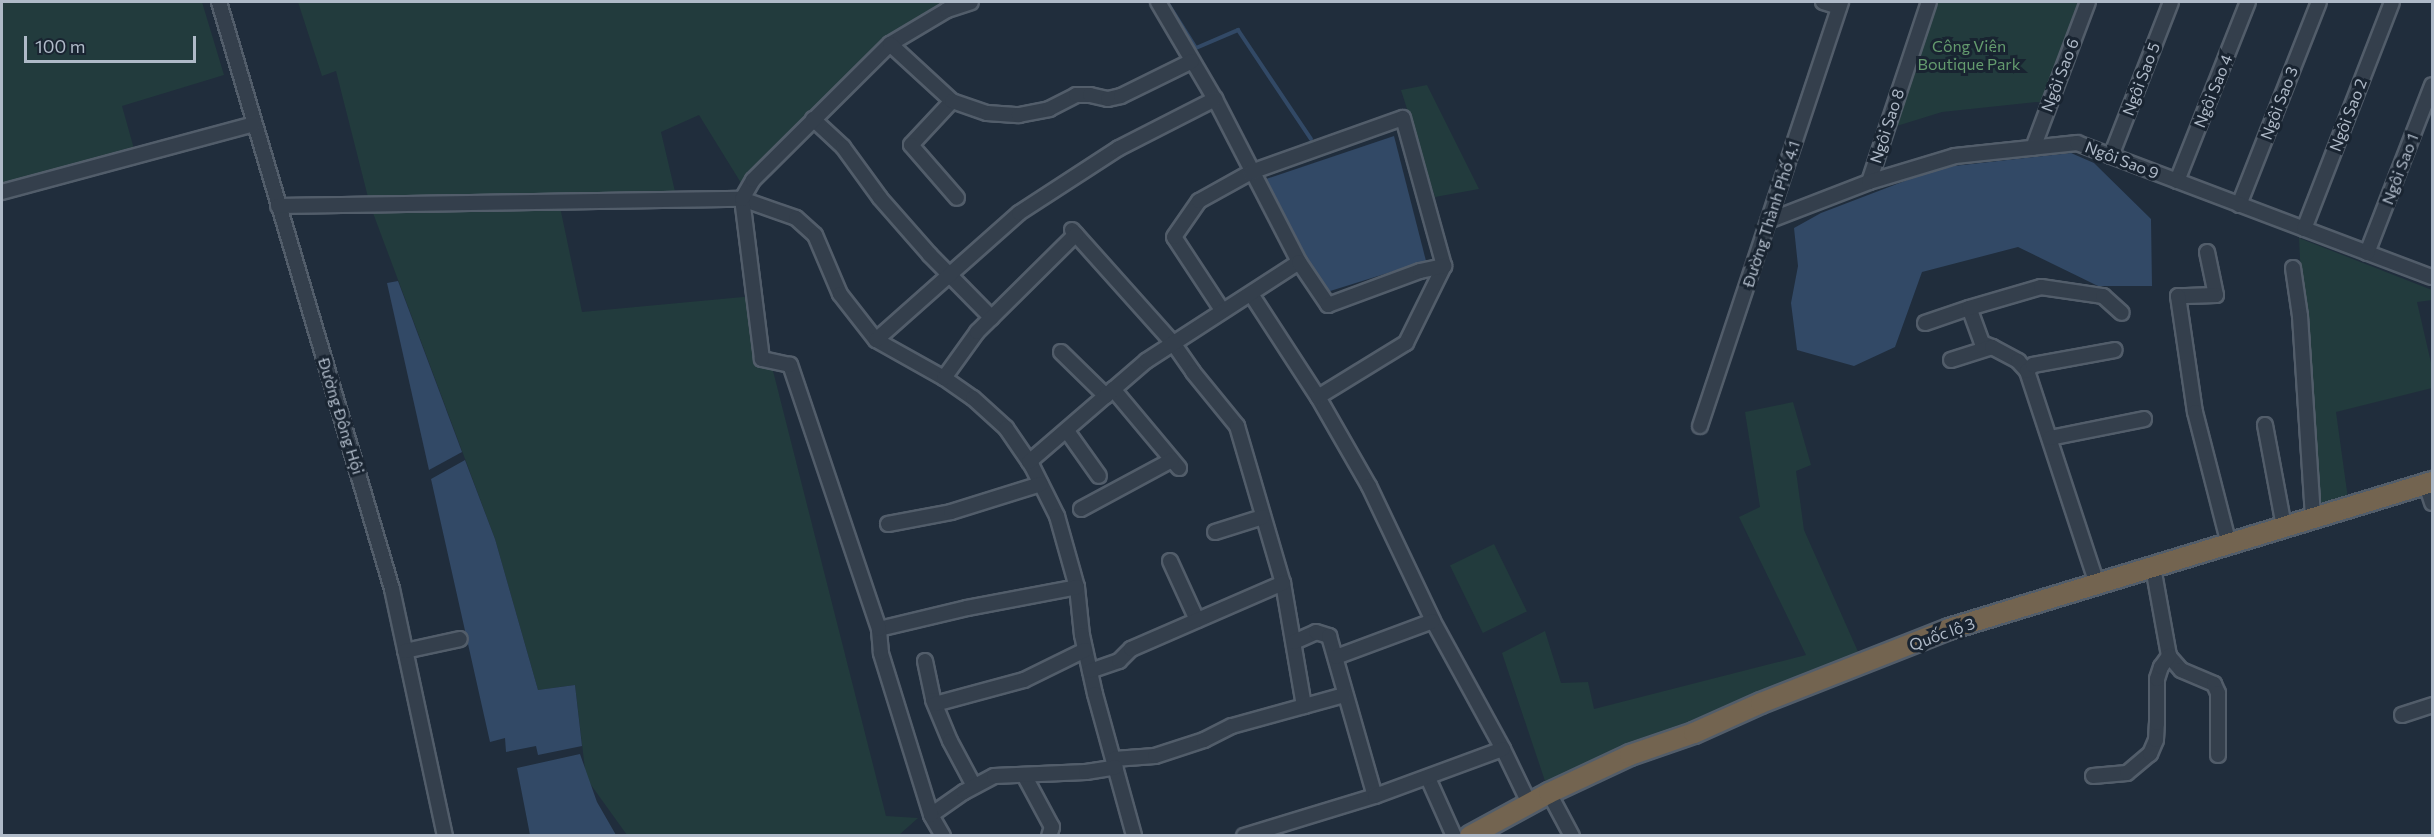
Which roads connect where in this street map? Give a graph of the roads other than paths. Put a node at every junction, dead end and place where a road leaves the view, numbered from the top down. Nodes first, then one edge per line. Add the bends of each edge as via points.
1 (219, 2) edge
2 (971, 2) edge
3 (1158, 2) edge
4 (1823, 2) edge
5 (1929, 2) edge
6 (2088, 2) edge
7 (2171, 2) edge
8 (2248, 2) edge
9 (2319, 2) edge
10 (2392, 2) edge
11 (1840, 4) edge
12 (890, 44) junction
13 (1192, 60) junction
14 (2433, 85) edge
15 (1215, 99) junction
16 (952, 101) junction
17 (813, 119) junction
18 (254, 124) junction
19 (2033, 148) junction
20 (2111, 156) junction
21 (1251, 172) junction
22 (2177, 181) junction
23 (1869, 182) junction
24 (2, 192) edge
25 (957, 198) dead end
26 (742, 199) junction
27 (2239, 204) junction
28 (278, 206) junction
29 (1768, 221) junction
30 (2304, 229) junction
31 (2207, 252) dead end
32 (2367, 253) junction
33 (1299, 262) junction
34 (1444, 267) junction
35 (2294, 268) dead end
36 (949, 275) junction
37 (2433, 277) edge
38 (1251, 294) junction
39 (1969, 308) junction
40 (1222, 310) junction
41 (2122, 313) dead end
42 (992, 318) junction
43 (1925, 323) dead end
44 (876, 340) junction
45 (1173, 343) junction
46 (1992, 347) junction
47 (2115, 350) dead end
48 (1060, 352) dead end
49 (1951, 360) dead end
50 (2027, 371) junction
51 (944, 378) junction
52 (1110, 393) junction
53 (1318, 397) junction
54 (2144, 419) dead end
55 (2265, 425) dead end
56 (1700, 426) dead end
57 (1067, 431) junction
58 (2050, 438) junction
59 (1029, 462) junction
60 (1099, 476) dead end
61 (2429, 483) edge
62 (1041, 484) junction
63 (2433, 503) edge
64 (1080, 509) dead end
65 (1263, 517) junction
66 (2313, 517) junction
67 (888, 524) dead end
68 (2284, 527) junction
69 (1215, 532) dead end
70 (2229, 544) junction
71 (1170, 561) dead end
72 (2153, 567) junction
73 (1282, 583) junction
74 (2097, 584) junction
75 (1077, 587) junction
76 (1197, 620) junction
77 (1433, 621) junction
78 (879, 629) junction
79 (460, 639) dead end
80 (1294, 642) junction
81 (405, 651) junction
82 (1085, 651) junction
83 (2169, 656) junction
84 (1336, 657) junction
85 (925, 662) dead end
86 (1090, 671) junction
87 (1344, 695) junction
88 (935, 704) junction
89 (2433, 705) edge
90 (1304, 706) junction
91 (2402, 715) dead end
92 (1503, 749) junction
93 (2218, 754) dead end
94 (1115, 763) junction
95 (1024, 775) junction
96 (2093, 776) dead end
97 (1428, 778) junction
98 (974, 786) junction
99 (1549, 793) junction
100 (1375, 796) junction
101 (1529, 803) junction
102 (931, 815) junction
103 (446, 836) edge
104 (942, 836) edge
105 (1049, 836) edge
106 (1134, 836) edge
107 (1244, 836) edge
108 (1454, 836) edge
109 (1470, 836) edge
110 (1572, 836) edge

1 - 18 street, Đường Đông Hội
2 - 12 street via 947,10
3 - 13 street
4 - 11 street
5 - 23 street, Ngôi Sao 8
6 - 19 street, Ngôi Sao 6
7 - 20 street, Ngôi Sao 5
8 - 22 street, Ngôi Sao 4
9 - 27 street, Ngôi Sao 3
10 - 30 street, Ngôi Sao 2
11 - 29 street, Đường Thành Phố 4.1
12 - 16 street
12 - 17 street
13 - 15 street
13 - 16 street via 1121,96 1108,99 1076,95 1049,109 1019,115 987,113
14 - 32 street, Ngôi Sao 1
15 - 21 street
15 - 36 street via 1119,148 1071,178 1019,213
16 - 25 street via 911,145
17 - 26 street via 753,180
17 - 36 street via 843,147 880,198
18 - 24 street
18 - 28 street, Đường Đông Hội
19 - 20 street, Ngôi Sao 9 via 2077,143
19 - 23 street, Ngôi Sao 9 via 1955,156
20 - 22 street, Ngôi Sao 9
21 - 33 street
21 - 34 street via 1403,118
21 - 40 street via 1199,201 1174,237
22 - 27 street, Ngôi Sao 9
23 - 29 street, Ngôi Sao 9
26 - 28 street
26 - 44 street via 796,218 815,235 840,294
26 - 78 street via 762,359 790,365
27 - 30 street, Ngôi Sao 9
28 - 81 street, Đường Đông Hội via 392,589
29 - 56 street, Đường Thành Phố 4.1
30 - 32 street, Ngôi Sao 9
31 - 70 street via 2216,295 2178,296 2195,412
32 - 37 street, Ngôi Sao 9
33 - 34 street via 1328,305 1420,271
33 - 38 street
34 - 53 street via 1406,344
35 - 66 street
36 - 42 street
36 - 44 street
38 - 40 street
38 - 53 street
39 - 41 street via 2041,287 2103,297
39 - 43 street
39 - 46 street via 1982,343
40 - 45 street
42 - 45 street via 1074,232
42 - 51 street
44 - 51 street
45 - 52 street
45 - 65 street via 1238,426
46 - 49 street
46 - 50 street via 2019,361
47 - 50 street via 2033,365
48 - 52 street
50 - 58 street
51 - 59 street via 1006,428
52 - 57 street
52 - 64 street via 1176,464
53 - 77 street via 1369,486
54 - 58 street
55 - 68 street
57 - 59 street
57 - 60 street
58 - 74 street
59 - 62 street
61 - 63 street
61 - 66 highway, Quốc lộ 3
62 - 67 street via 951,512
62 - 75 street via 1058,516
65 - 69 street
65 - 73 street
66 - 68 highway, Quốc lộ 3
68 - 70 highway, Quốc lộ 3
70 - 72 highway, Quốc lộ 3
71 - 76 street
72 - 74 highway, Quốc lộ 3
72 - 83 street
73 - 76 street
73 - 80 street
74 - 99 highway, Quốc lộ 3 via 1949,629 1694,733 1630,755
75 - 78 street
75 - 82 street
76 - 86 street via 1131,650 1119,661
77 - 84 street
77 - 92 street
78 - 102 street via 881,653
79 - 81 street
80 - 84 street via 1316,632 1326,633
80 - 90 street
81 - 103 street, Đường Đông Hội
82 - 86 street
82 - 88 street via 1024,680
83 - 93 street via 2181,670 2214,684 2218,693
83 - 96 street via 2157,679 2156,740 2150,754 2127,773
84 - 87 street
85 - 88 street
86 - 94 street
87 - 90 street
87 - 100 street via 1357,726
88 - 98 street
89 - 91 street
90 - 94 street via 1232,726 1155,756
92 - 97 street
92 - 101 street
94 - 95 street via 1086,772
94 - 106 street
95 - 98 street via 994,776
95 - 105 street via 1052,827
97 - 100 street
97 - 108 street
98 - 102 street
99 - 101 highway, Quốc lộ 3
99 - 110 street
100 - 107 street
101 - 109 highway, Quốc lộ 3
102 - 104 street

